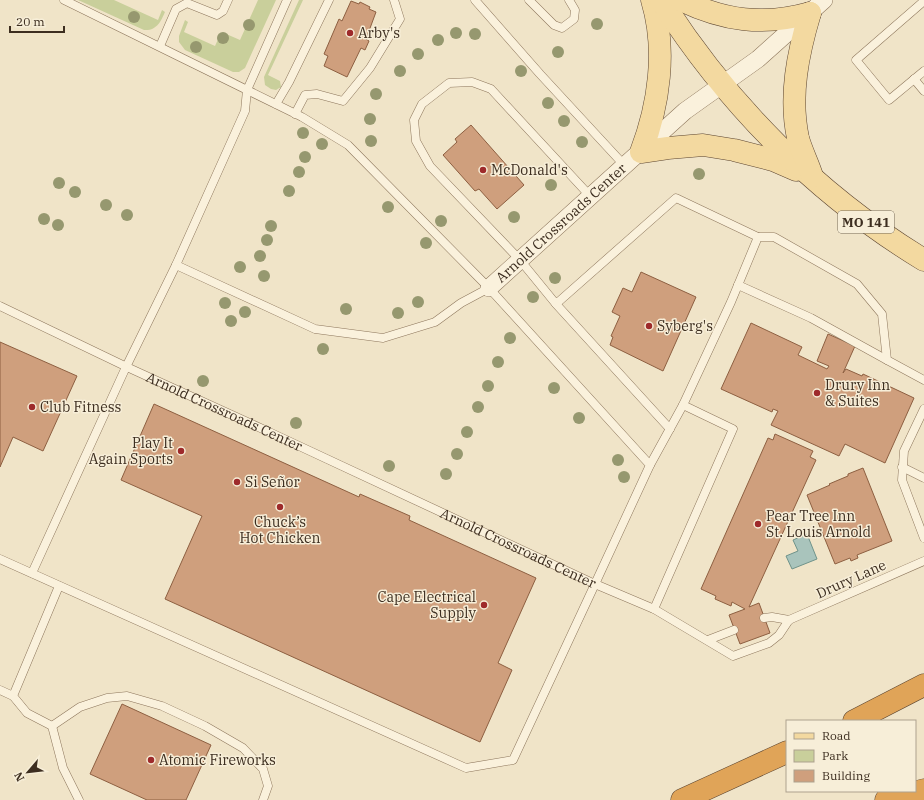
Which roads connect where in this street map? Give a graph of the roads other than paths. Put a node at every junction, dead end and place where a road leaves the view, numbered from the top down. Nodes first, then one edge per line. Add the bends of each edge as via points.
1 (64, 0) edge
2 (228, 0) edge
3 (286, 0) edge
4 (329, 0) edge
5 (394, 0) edge
6 (475, 0) edge
7 (529, 0) edge
8 (569, 0) edge
9 (652, 0) edge
10 (661, 0) edge
11 (681, 0) edge
12 (185, 1) edge
13 (924, 1) edge
14 (817, 6) edge
15 (160, 46) junction
16 (924, 71) edge
17 (914, 79) junction
18 (722, 85) junction
19 (247, 90) junction
20 (924, 91) edge
21 (276, 104) junction
22 (295, 114) junction
23 (633, 159) junction
24 (813, 178) junction
25 (591, 197) junction
26 (758, 237) junction
27 (520, 260) junction
28 (924, 260) edge
29 (176, 265) junction
30 (738, 285) junction
31 (489, 288) junction
32 (556, 304) junction
33 (0, 306) edge
34 (888, 360) junction
35 (126, 367) junction
36 (924, 380) edge
37 (683, 404) junction
38 (923, 415) edge
39 (670, 429) junction
40 (650, 465) junction
41 (902, 467) junction
42 (924, 478) edge
43 (924, 538) edge
44 (0, 559) edge
45 (924, 561) edge
46 (32, 573) junction
47 (595, 584) junction
48 (59, 586) junction
49 (654, 609) junction
50 (764, 618) dead end
51 (789, 620) junction
52 (734, 630) dead end
53 (708, 640) junction
54 (924, 685) edge
55 (0, 690) edge
56 (13, 696) junction
57 (856, 720) edge
58 (52, 726) junction
59 (786, 752) edge
60 (924, 790) edge
61 (79, 800) edge
62 (263, 800) edge
63 (682, 800) edge
64 (886, 800) edge

1 - 15 lane
2 - 12 lane via 223,11 217,15
3 - 19 lane
4 - 21 lane
5 - 22 lane via 400,19 370,68 343,101 317,94 305,95
6 - 23 lane via 540,74
7 - 8 lane via 554,25 562,28 574,19 575,10
9 - 23 main road via 660,44 658,84 649,131
10 - 18 main road, MO 141 via 684,36
11 - 14 main road via 698,8 742,20 791,18
12 - 15 lane via 176,9
13 - 17 lane via 856,60 889,100
14 - 18 street, Arnold Crossroads Center via 758,59
14 - 24 main road via 799,53 794,92 798,138
15 - 19 lane
16 - 17 lane
17 - 20 lane
18 - 23 street, Arnold Crossroads Center via 685,111
18 - 24 main road, MO 141 via 763,130
19 - 21 lane
19 - 29 lane via 245,111
21 - 22 lane
22 - 31 lane via 348,145
23 - 24 main road via 668,148 703,145 773,160
23 - 25 street, Arnold Crossroads Center
24 - 28 main road, MO 141 via 855,214
25 - 27 street, Arnold Crossroads Center
25 - 27 lane via 491,89 472,82 449,83 422,104 414,120 416,141 430,166
26 - 30 lane
26 - 32 lane via 676,198
26 - 34 lane via 774,237 857,284 882,314
27 - 31 street, Arnold Crossroads Center
27 - 32 lane
29 - 31 lane via 316,329 383,338 435,322 461,303
29 - 35 lane
30 - 34 lane via 811,318
30 - 37 lane
31 - 40 lane, Arnold Crossroads Center
32 - 39 lane
33 - 35 lane, Arnold Crossroads Center
34 - 36 lane
35 - 46 lane
35 - 47 lane, Arnold Crossroads Center
37 - 39 lane
37 - 49 lane via 733,429
38 - 41 lane via 904,451
39 - 40 lane
40 - 47 lane, Arnold Crossroads Center
41 - 42 lane
41 - 43 lane via 902,480
44 - 46 lane
45 - 51 lane, Drury Lane
46 - 48 lane
47 - 48 lane via 513,760 466,768
47 - 49 lane
48 - 56 lane
49 - 53 lane
50 - 51 lane
51 - 53 lane via 779,635 769,643 733,656
52 - 53 lane
54 - 57 highway
55 - 56 lane
56 - 58 lane via 27,713
58 - 61 lane via 63,768
58 - 62 lane via 80,707 107,698 127,696 162,706 205,726 242,748 263,768 268,786
59 - 63 highway
60 - 64 highway

